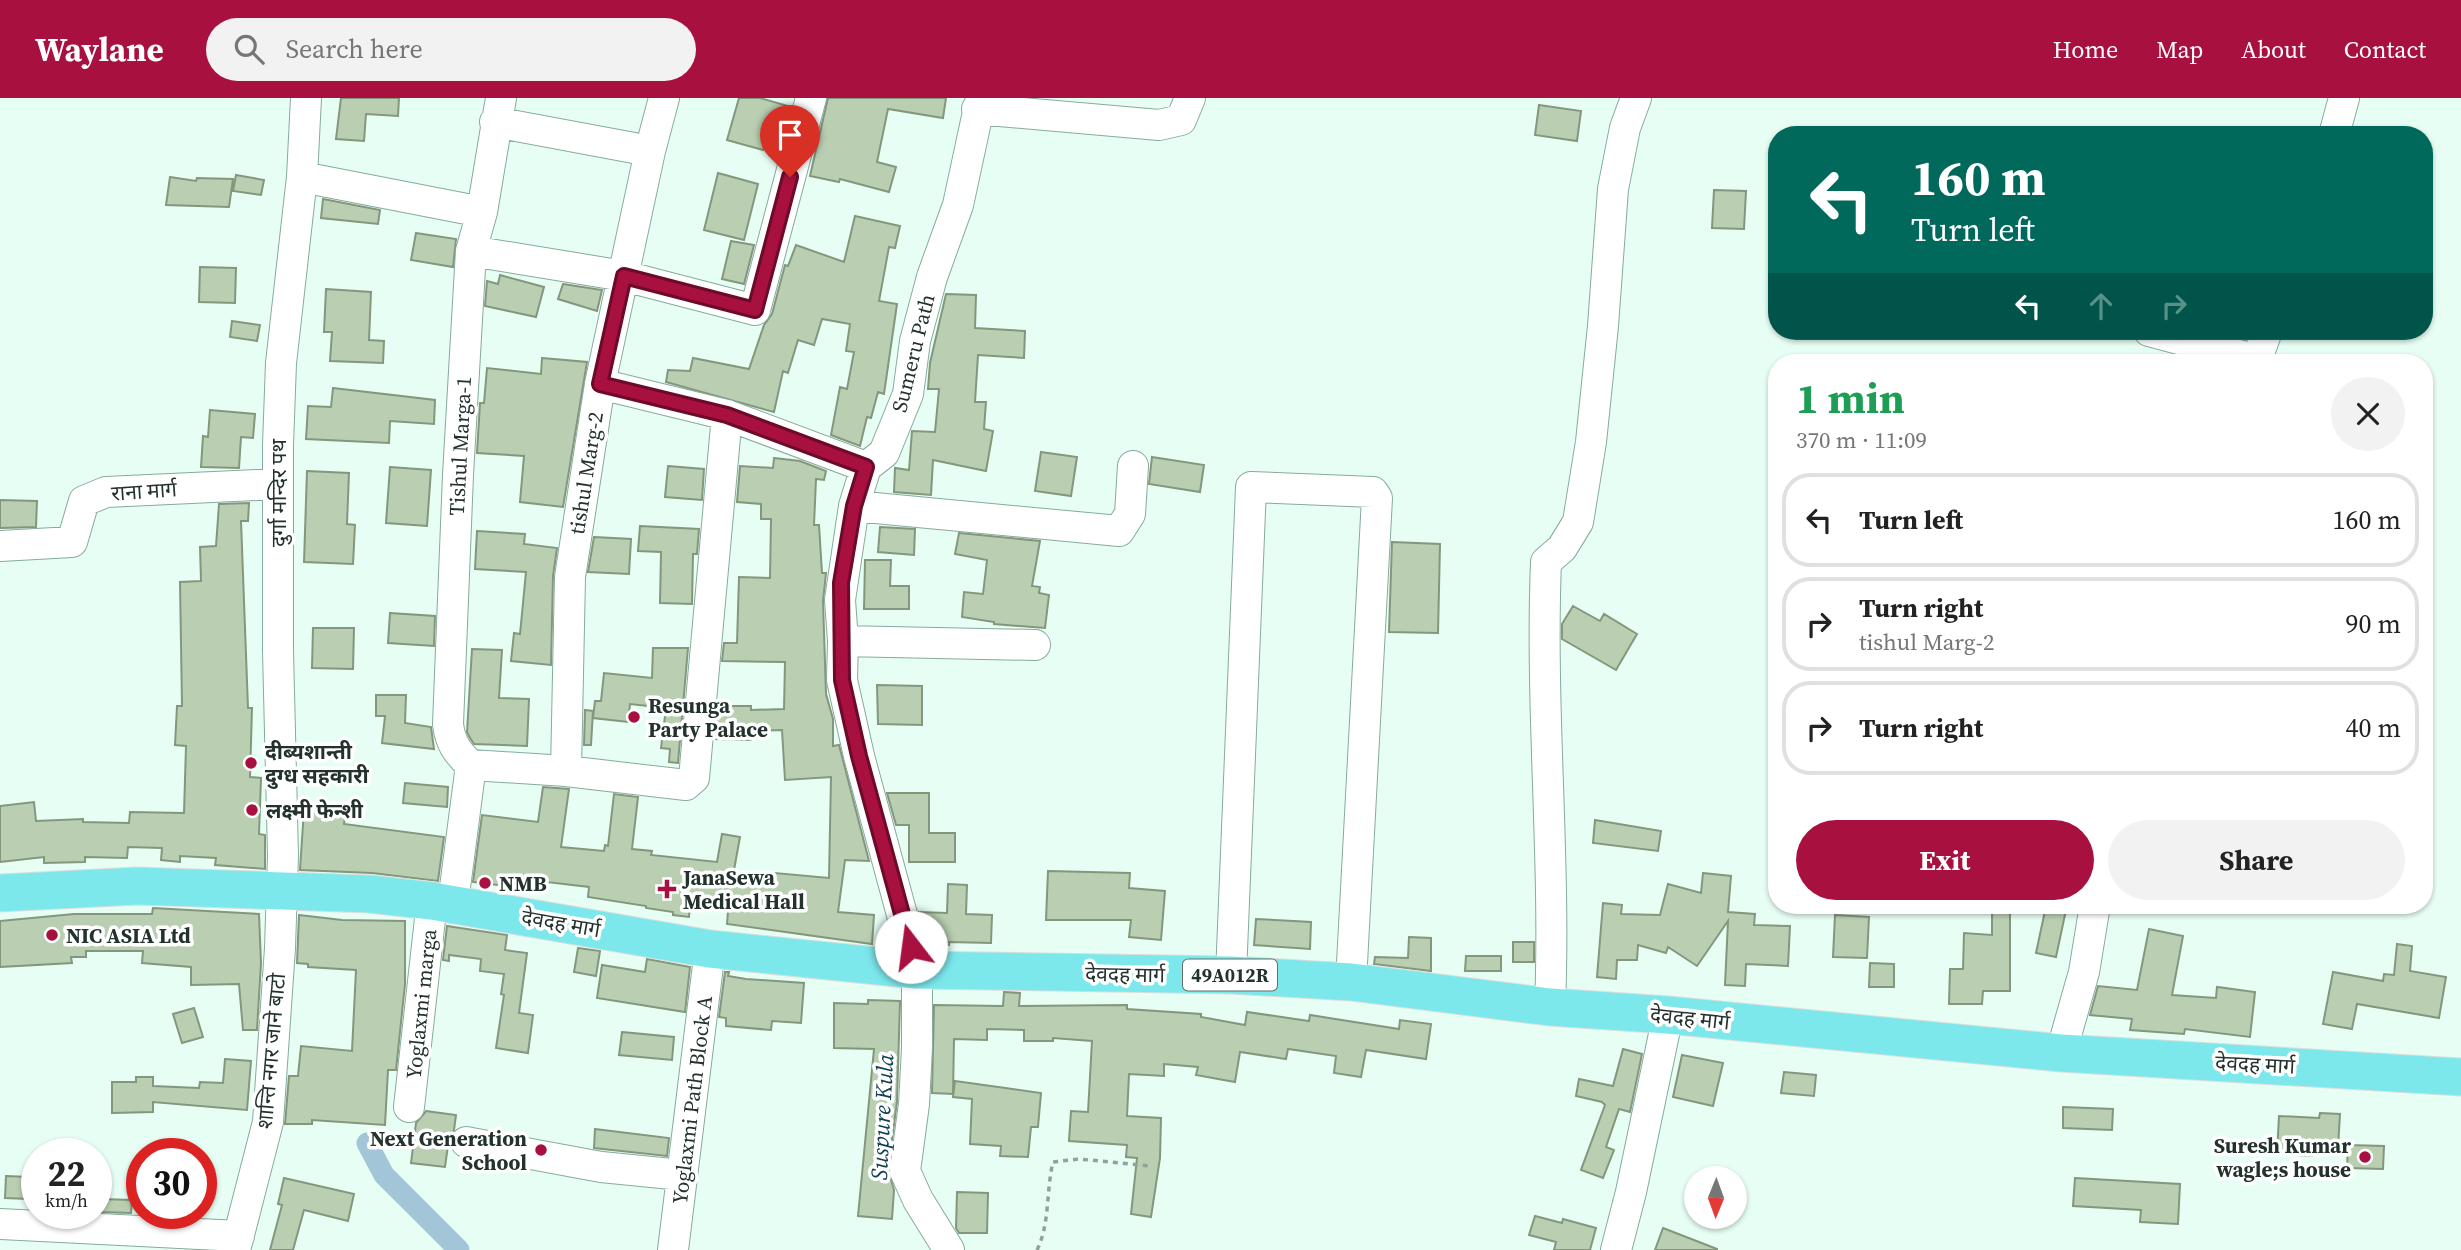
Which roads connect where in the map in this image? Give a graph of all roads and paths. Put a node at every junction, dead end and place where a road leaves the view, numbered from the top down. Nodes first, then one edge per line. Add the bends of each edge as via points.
1 (306, 98) edge
2 (664, 98) edge
3 (811, 98) edge
4 (1190, 98) edge
5 (1636, 98) edge
6 (2344, 98) edge
7 (979, 104) edge
8 (498, 110) edge
9 (2336, 126) edge
10 (650, 151) junction
11 (302, 177) junction
12 (482, 212) junction
13 (471, 251) junction
14 (624, 276) junction
15 (2181, 340) edge
16 (2231, 354) edge
17 (600, 384) junction
18 (727, 415) junction
19 (1133, 466) dead end
20 (866, 467) junction
21 (278, 484) junction
22 (854, 506) junction
23 (0, 546) edge
24 (843, 641) junction
25 (1035, 645) dead end
26 (471, 765) junction
27 (566, 771) junction
28 (282, 890) junction
29 (0, 893) edge
30 (441, 902) junction
31 (2094, 914) edge
32 (710, 949) junction
33 (917, 970) junction
34 (1231, 975) junction
35 (1351, 982) junction
36 (1550, 1007) junction
37 (1668, 1014) junction
38 (2061, 1053) junction
39 (2461, 1077) edge
40 (409, 1107) dead end
41 (466, 1142) dead end
42 (1152, 1166) dead end
43 (682, 1175) junction
44 (0, 1224) edge
45 (237, 1243) edge
46 (673, 1250) edge
47 (949, 1250) edge
48 (1037, 1250) edge
49 (1616, 1250) edge

1 - 11 street, दुर्गा मन्दिर पथ
2 - 10 street, tishul Marg-2
3 - 14 street via 755,310
4 - 7 street via 1181,120 1159,125
5 - 36 street via 1613,189 1600,352 1578,522 1562,548 1546,562 1544,727 1553,925
6 - 9 street
7 - 20 street, Sumeru Path via 958,205 915,341 908,394 884,453
8 - 10 street
8 - 12 street, Tishul Marga-1
10 - 14 street, tishul Marg-2
11 - 12 street
11 - 21 street, दुर्गा मन्दिर पथ via 281,363
12 - 13 street, Tishul Marga-1
13 - 14 street
13 - 26 street, Tishul Marga-1 via 448,724 454,746
14 - 17 street, tishul Marg-2
15 - 16 street
17 - 18 street
17 - 27 street, tishul Marg-2 via 570,577
18 - 20 street
18 - 27 street via 694,778 686,785
19 - 22 street via 1130,514 1119,531
20 - 22 street, Sumeru Path
21 - 23 street, राना मार्ग via 106,492 84,501 72,542
21 - 28 street, दुर्गा मन्दिर पथ
22 - 24 street, Sumeru Path via 839,600
24 - 25 street
24 - 33 street, Sumeru Path via 842,680 850,718
26 - 27 street
26 - 30 street, Yoglaxmi marga via 454,895
28 - 29 main road, देवदह मार्ग / 49A012R via 136,886
28 - 30 main road, देवदह मार्ग / 49A012R
28 - 45 street, शान्ति नगर जाने बाटो via 268,1122
30 - 32 main road, देवदह मार्ग / 49A012R
30 - 40 street, Yoglaxmi marga
31 - 38 street via 2084,972
32 - 33 main road, देवदह मार्ग / 49A012R
32 - 43 street, Yoglaxmi Path Block A
33 - 34 main road, देवदह मार्ग / 49A012R
33 - 47 street, Sumeru Path via 914,1104 905,1171
34 - 35 main road, देवदह मार्ग / 49A012R
34 - 35 street via 1251,487 1373,492 1377,498
35 - 36 main road, देवदह मार्ग / 49A012R
36 - 37 main road, देवदह मार्ग / 49A012R
37 - 38 main road, देवदह मार्ग / 49A012R
37 - 49 street
38 - 39 main road, देवदह मार्ग / 49A012R
41 - 43 street via 601,1167
42 - 48 path via 1079,1158 1053,1162 1044,1236
43 - 46 street, Yoglaxmi Path Block A
44 - 45 street

